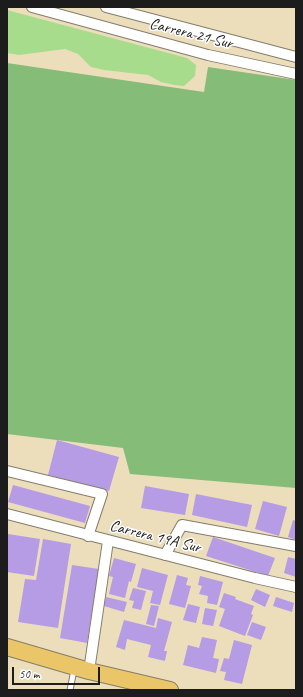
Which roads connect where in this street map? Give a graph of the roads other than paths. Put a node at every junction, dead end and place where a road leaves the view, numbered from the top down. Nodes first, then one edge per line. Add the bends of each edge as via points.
1 (32, 7) edge
2 (106, 7) edge
3 (296, 57) edge
4 (296, 74) edge
5 (7, 471) edge
6 (7, 514) edge
7 (88, 536) junction
8 (108, 541) junction
9 (296, 546) edge
10 (165, 555) junction
11 (296, 587) edge
12 (7, 648) edge
13 (82, 669) junction
14 (70, 690) edge
15 (170, 690) edge

1 - 4 street, Carrera 21 Sur via 208,55
2 - 3 street, Carrera 21 Sur
5 - 7 street via 102,494
6 - 7 street, Carrera 19A Sur
7 - 8 street, Carrera 19A Sur
8 - 10 street, Carrera 19A Sur
8 - 13 street
9 - 10 street via 182,524
10 - 11 street, Carrera 19A Sur
12 - 13 main road
13 - 14 lane
13 - 15 main road

